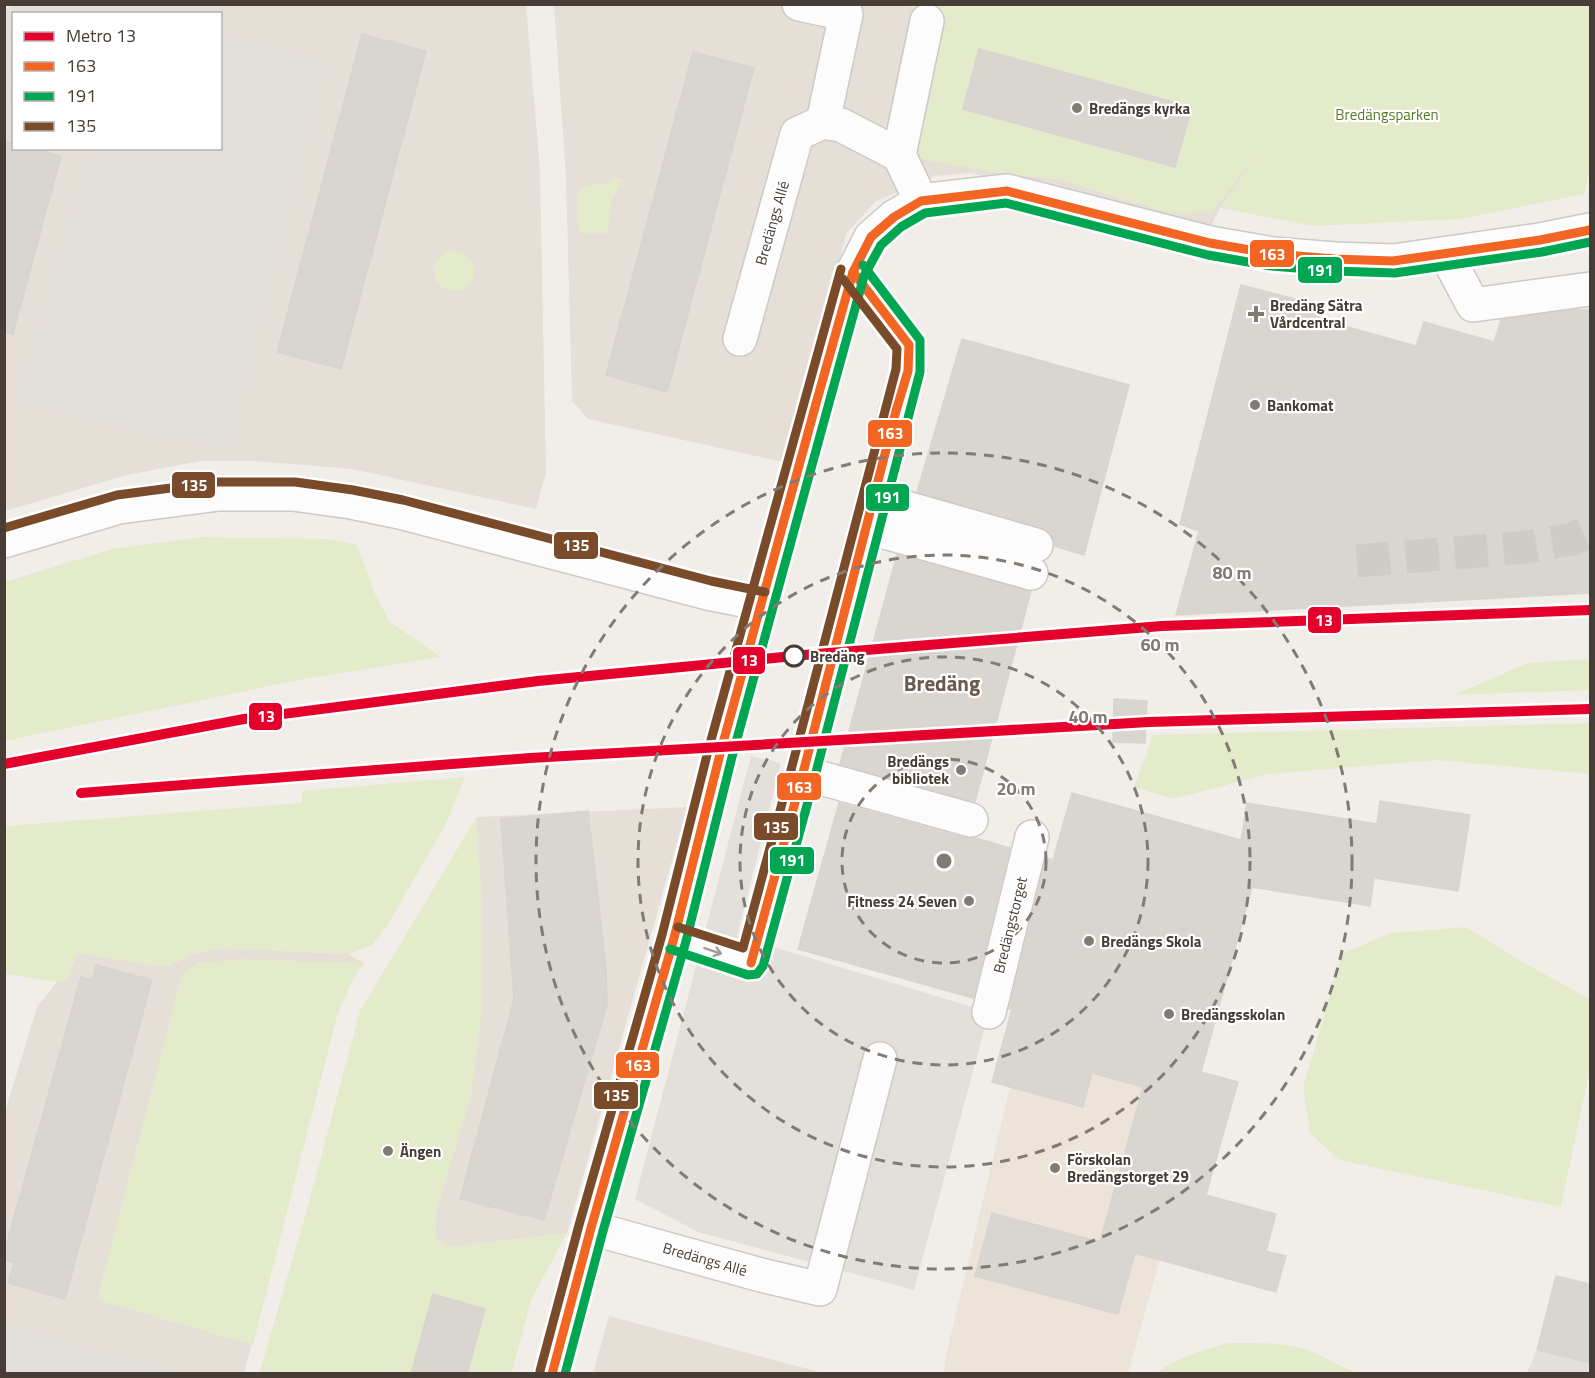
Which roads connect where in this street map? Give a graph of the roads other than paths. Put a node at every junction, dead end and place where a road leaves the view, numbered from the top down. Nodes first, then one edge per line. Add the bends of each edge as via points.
1 (799, 4) edge
2 (927, 21) dead end
3 (823, 122) junction
4 (899, 155) junction
5 (921, 201) junction
6 (1590, 230) edge
7 (1446, 254) junction
8 (854, 272) junction
9 (1590, 289) edge
10 (740, 339) dead end
11 (871, 513) junction
12 (4, 541) edge
13 (1033, 559) dead end
14 (763, 604) junction
15 (804, 773) junction
16 (971, 820) dead end
17 (1032, 837) dead end
18 (674, 938) junction
19 (989, 1012) dead end
20 (880, 1059) dead end
21 (591, 1228) junction
22 (552, 1374) edge

1 - 3 street via 846,14
2 - 4 street
3 - 4 street via 841,125
3 - 10 street, Bredängs Allé via 797,134
4 - 5 street
5 - 7 street via 1007,190 1210,243 1273,254 1393,261
5 - 8 street via 894,217 872,237
6 - 7 street
7 - 9 street via 1473,305
8 - 11 street via 909,345 908,370
8 - 14 street
11 - 13 street
11 - 15 street
12 - 14 street via 119,507 219,494 293,494 400,512
14 - 18 street
15 - 16 street
18 -> 15 street via 752,963
17 - 19 street, Bredängstorget
18 - 21 street
20 - 21 street, Bredängs Allé via 820,1289
21 - 22 street

